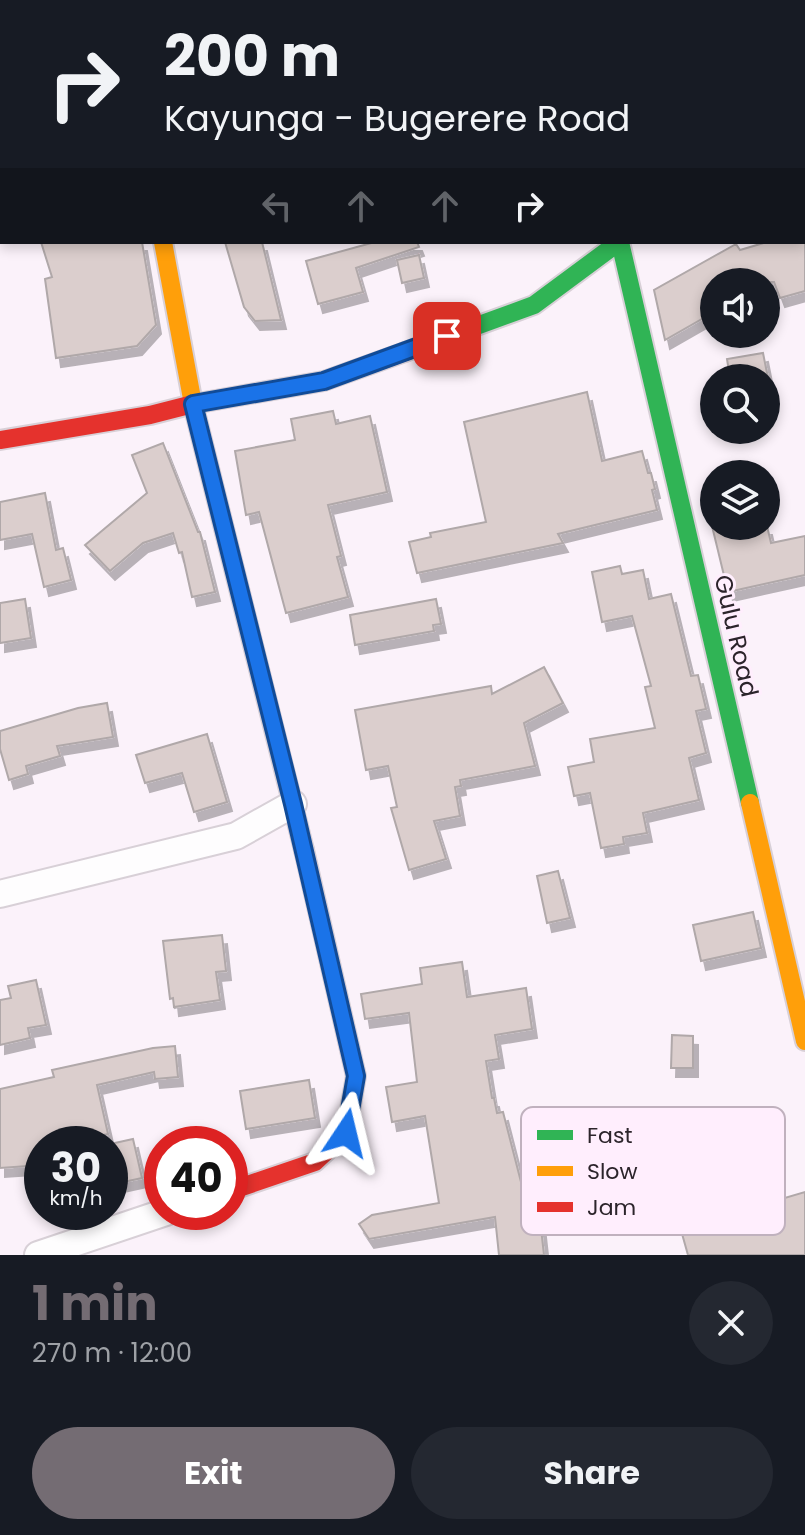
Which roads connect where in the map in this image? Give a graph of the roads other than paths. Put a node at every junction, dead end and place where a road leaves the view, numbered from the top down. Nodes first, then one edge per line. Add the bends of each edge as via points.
1 (163, 244) edge
2 (616, 244) edge
3 (619, 244) edge
4 (193, 404) junction
5 (0, 440) edge
6 (293, 804) junction
7 (0, 894) edge
8 (805, 1041) edge
9 (248, 1185) edge
10 (144, 1219) edge
11 (38, 1255) edge

1 - 4 street
2 - 4 street via 534,305 324,381
3 - 8 street, Gulu Road
4 - 5 street
4 - 6 street
6 - 7 street via 236,836
6 - 9 street via 356,1076 346,1133 315,1162
10 - 11 street

